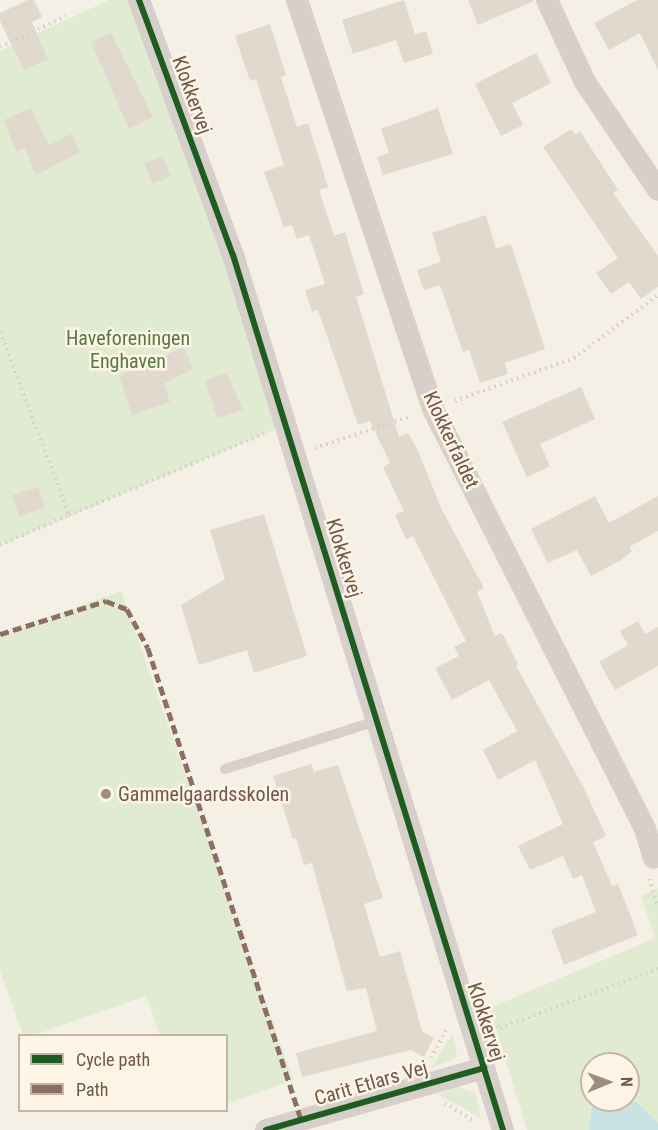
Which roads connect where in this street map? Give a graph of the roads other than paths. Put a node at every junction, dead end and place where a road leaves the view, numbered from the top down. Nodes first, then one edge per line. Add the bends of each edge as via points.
1 (139, 0) edge
2 (297, 0) edge
3 (547, 0) edge
4 (658, 190) edge
5 (376, 721) junction
6 (225, 769) dead end
7 (652, 826) edge
8 (654, 858) dead end
9 (484, 1068) junction
10 (266, 1130) edge
11 (503, 1130) edge

1 - 5 street, Klokkervej via 233,255
2 - 7 street, Klokkerfaldet via 433,409
3 - 4 street via 585,82
5 - 6 lane
5 - 9 street, Klokkervej
7 - 8 street, Klokkerfaldet
9 - 10 street, Carit Etlars Vej
9 - 11 street, Klokkervej

